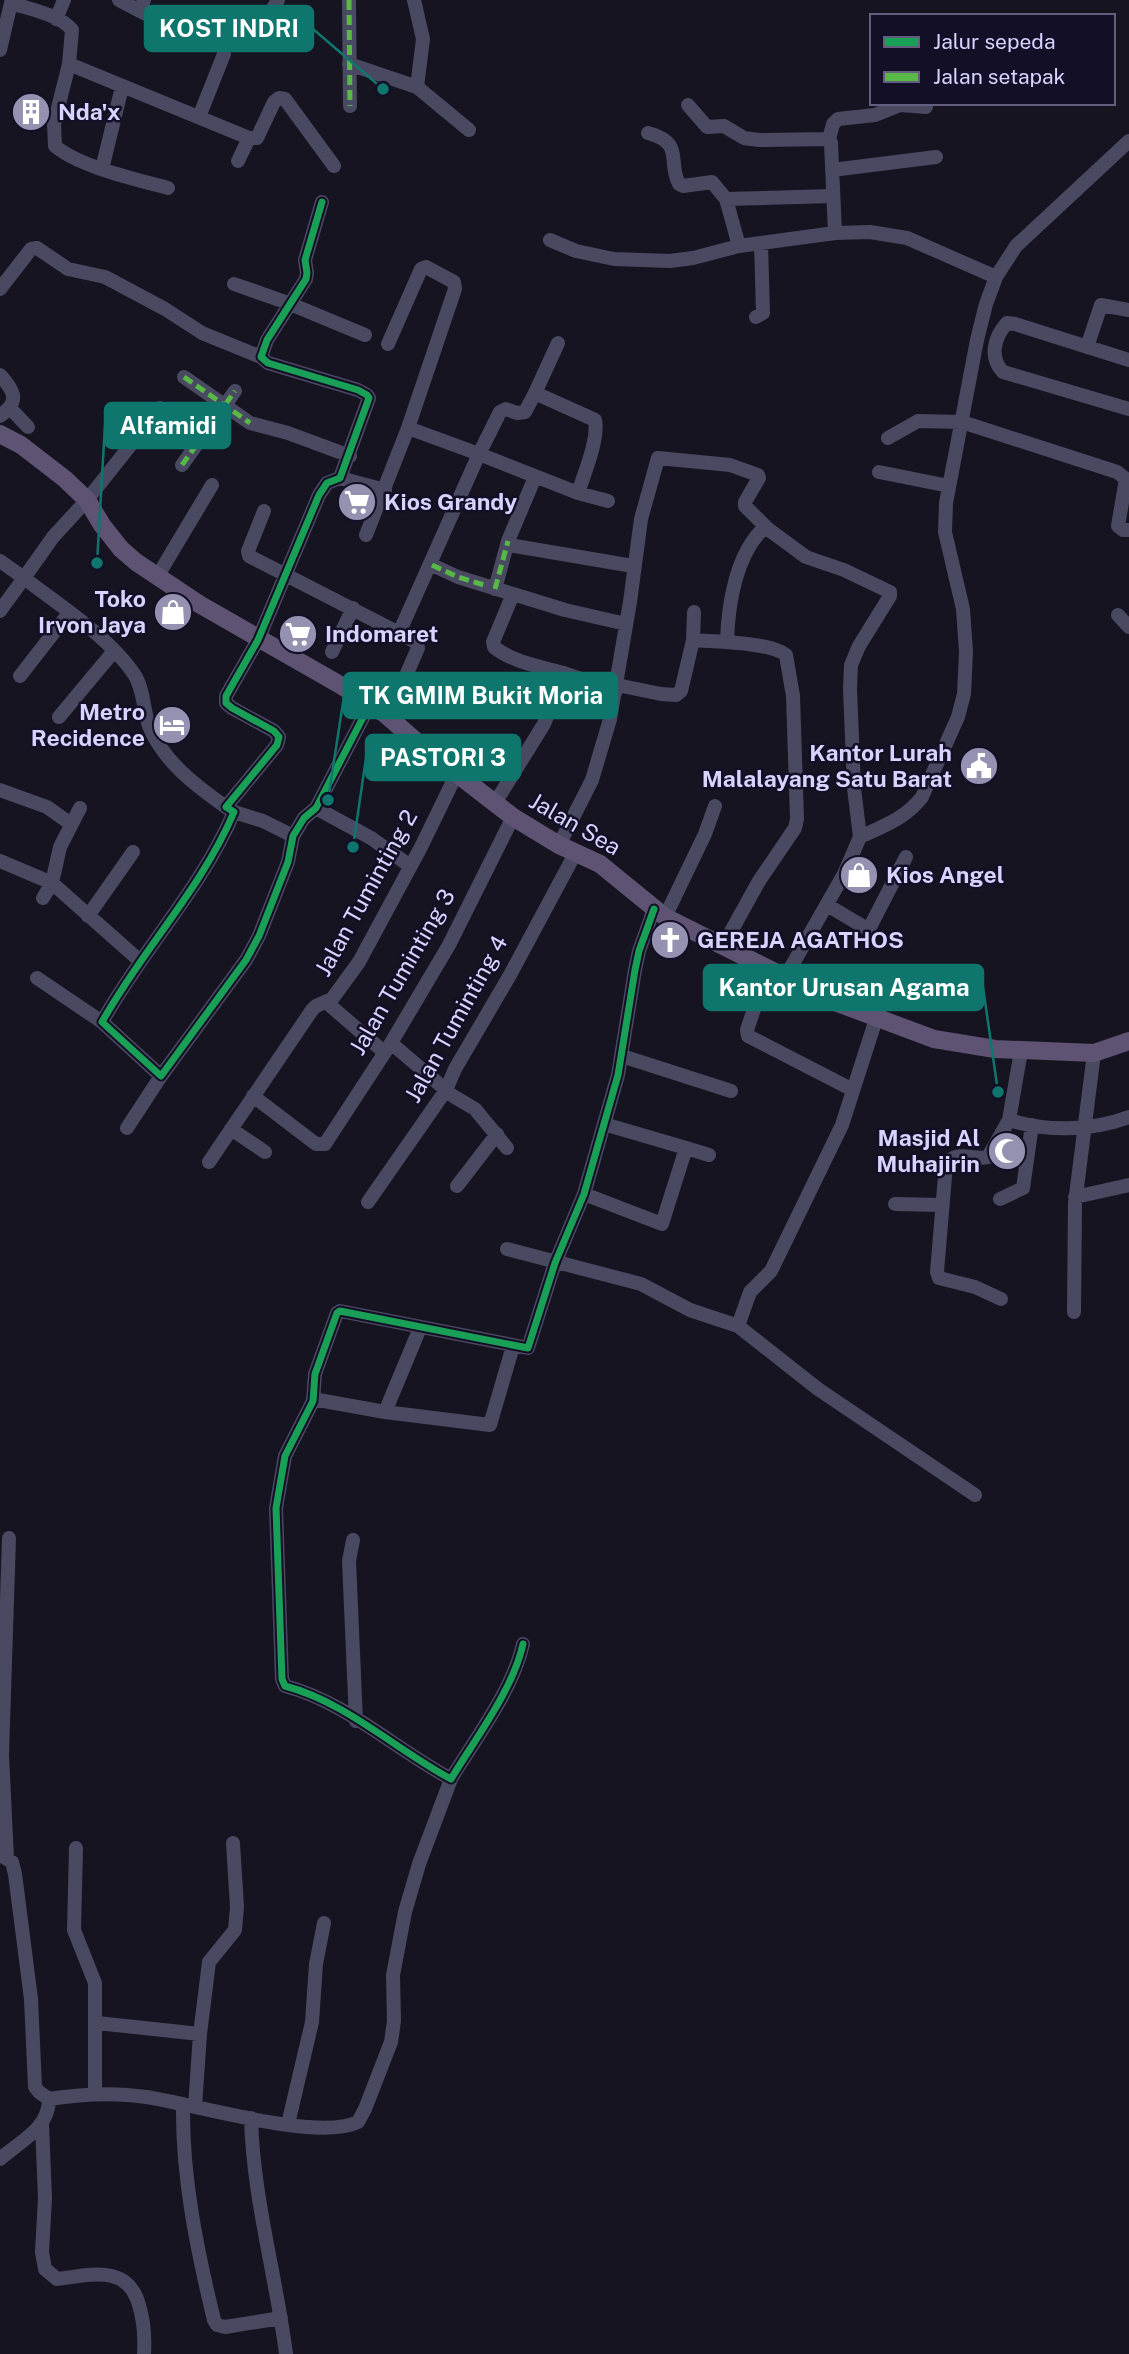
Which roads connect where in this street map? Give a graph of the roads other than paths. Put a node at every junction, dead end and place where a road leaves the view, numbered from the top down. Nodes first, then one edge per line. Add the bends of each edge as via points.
1 (64, 0) edge
2 (119, 0) edge
3 (278, 0) edge
4 (349, 0) edge
5 (414, 0) edge
6 (7, 1) edge
7 (142, 6) edge
8 (55, 19) junction
9 (0, 50) edge
10 (224, 54) dead end
11 (69, 64) junction
12 (349, 64) junction
13 (122, 87) junction
14 (417, 88) junction
15 (688, 105) dead end
16 (350, 106) dead end
17 (926, 107) dead end
18 (199, 117) junction
19 (468, 130) dead end
20 (648, 133) dead end
21 (249, 138) junction
22 (829, 139) junction
23 (1129, 141) edge
24 (936, 157) dead end
25 (238, 161) dead end
26 (334, 166) dead end
27 (102, 169) junction
28 (832, 170) junction
29 (168, 188) dead end
30 (832, 196) junction
31 (726, 199) junction
32 (321, 202) dead end
33 (835, 233) junction
34 (550, 240) dead end
35 (761, 243) junction
36 (739, 246) junction
37 (996, 277) junction
38 (234, 284) dead end
39 (0, 289) edge
40 (288, 303) junction
41 (1129, 310) edge
42 (756, 317) dead end
43 (365, 335) dead end
44 (978, 335) junction
45 (558, 343) dead end
46 (388, 344) dead end
47 (996, 344) junction
48 (1087, 347) junction
49 (261, 358) junction
50 (1129, 360) edge
51 (0, 375) edge
52 (184, 377) dead end
53 (235, 391) dead end
54 (535, 393) junction
55 (225, 405) junction
56 (160, 408) dead end
57 (1129, 409) edge
58 (5, 412) edge
59 (962, 422) junction
60 (28, 427) dead end
61 (408, 428) junction
62 (0, 434) edge
63 (888, 438) dead end
64 (479, 454) junction
65 (350, 456) junction
66 (182, 464) dead end
67 (879, 472) dead end
68 (1126, 476) edge
69 (535, 477) junction
70 (340, 478) junction
71 (212, 485) dead end
72 (949, 486) junction
73 (385, 490) junction
74 (578, 493) junction
75 (87, 500) junction
76 (608, 501) dead end
77 (264, 511) dead end
78 (765, 527) junction
79 (1129, 530) edge
80 (366, 535) dead end
81 (508, 541) junction
82 (0, 561) edge
83 (432, 565) junction
84 (633, 566) junction
85 (285, 574) junction
86 (157, 577) junction
87 (24, 578) junction
88 (495, 589) junction
89 (513, 594) junction
90 (353, 608) junction
91 (0, 611) edge
92 (694, 612) dead end
93 (69, 613) junction
94 (1129, 615) edge
95 (625, 624) junction
96 (1129, 627) edge
97 (399, 633) junction
98 (258, 640) junction
99 (693, 640) junction
100 (727, 642) junction
101 (114, 651) junction
102 (332, 652) dead end
103 (565, 674) junction
104 (20, 676) dead end
105 (616, 688) junction
106 (370, 704) junction
107 (60, 717) dead end
108 (388, 717) junction
109 (457, 773) junction
110 (0, 790) edge
111 (495, 803) junction
112 (715, 806) dead end
113 (316, 807) junction
114 (80, 808) dead end
115 (230, 809) junction
116 (513, 817) junction
117 (71, 824) junction
118 (293, 836) junction
119 (860, 836) junction
120 (567, 849) junction
121 (133, 852) dead end
122 (906, 858) dead end
123 (0, 861) edge
124 (410, 866) junction
125 (51, 883) junction
126 (43, 898) dead end
127 (827, 905) junction
128 (660, 913) junction
129 (89, 916) junction
130 (723, 946) junction
131 (140, 961) junction
132 (768, 967) junction
133 (786, 976) junction
134 (37, 978) dead end
135 (326, 1002) junction
136 (876, 1019) junction
137 (102, 1022) junction
138 (1129, 1041) edge
139 (388, 1048) junction
140 (1021, 1051) junction
141 (1094, 1054) junction
142 (622, 1056) junction
143 (161, 1076) junction
144 (446, 1090) junction
145 (853, 1090) junction
146 (731, 1091) dead end
147 (253, 1096) junction
148 (1129, 1117) edge
149 (1009, 1119) junction
150 (604, 1124) junction
151 (1032, 1125) junction
152 (127, 1128) dead end
153 (231, 1129) junction
154 (1085, 1129) junction
155 (497, 1135) junction
156 (506, 1148) dead end
157 (686, 1148) junction
158 (265, 1152) dead end
159 (709, 1155) dead end
160 (209, 1162) dead end
161 (1129, 1185) edge
162 (457, 1186) dead end
163 (584, 1194) junction
164 (1075, 1197) junction
165 (1000, 1199) dead end
166 (368, 1202) dead end
167 (895, 1203) dead end
168 (942, 1205) junction
169 (507, 1249) dead end
170 (555, 1263) junction
171 (1001, 1299) dead end
172 (1074, 1312) dead end
173 (738, 1326) junction
174 (421, 1328) junction
175 (513, 1346) junction
176 (313, 1399) junction
177 (385, 1412) junction
178 (975, 1495) dead end
179 (9, 1538) dead end
180 (353, 1540) dead end
181 (523, 1644) dead end
182 (2, 1645) edge
183 (356, 1721) junction
184 (451, 1779) junction
185 (233, 1843) dead end
186 (76, 1848) dead end
187 (4, 1857) edge
188 (324, 1923) dead end
189 (97, 2023) junction
190 (200, 2034) junction
191 (95, 2094) junction
192 (49, 2099) junction
193 (189, 2106) junction
194 (251, 2118) junction
195 (43, 2124) junction
196 (288, 2124) junction
197 (0, 2159) edge
198 (281, 2318) junction
199 (144, 2354) edge
200 (286, 2354) edge

1 - 8 street
2 - 7 street
3 - 7 street via 262,26 248,34 182,32
4 - 12 street
5 - 14 street via 423,39
6 - 8 street
6 - 9 street
8 - 11 street via 72,30
10 - 18 street
11 - 13 street
11 - 27 street via 54,124 55,146
12 - 14 street
12 - 16 street
13 - 18 street
13 - 27 street
14 - 19 street
15 - 22 street via 703,124 724,126 744,138
17 - 22 street via 900,105 875,115 838,119
18 - 21 street
20 - 31 street via 673,148 679,184 712,182
21 - 25 street
21 - 26 street via 257,138 274,102 285,99
22 - 28 street
23 - 37 street via 1016,246
24 - 28 street
27 - 29 street
28 - 30 street
30 - 31 street
30 - 33 street
31 - 36 street
32 - 40 street via 305,260 306,279
33 - 35 street
33 - 37 street via 870,232 907,239
34 - 36 street via 614,259 683,260
35 - 36 street
35 - 42 street via 765,303 763,313
37 - 44 street
38 - 40 street
39 - 49 street via 31,249 37,248 68,269 105,277 201,334
40 - 43 street
40 - 49 street
41 - 48 street via 1101,305
44 - 47 street
44 - 59 street
45 - 54 street
46 - 61 street via 421,268 454,282
47 - 48 street via 1007,323
47 - 57 street via 996,365 1003,372
48 - 50 street
49 - 65 street via 368,395
51 - 58 street via 13,393
52 - 55 street
53 - 55 street
54 - 64 street via 525,412 500,412
54 - 74 street via 594,420 593,442
55 - 65 street via 250,423
55 - 66 street
56 - 75 street
58 - 60 street
59 - 63 street via 918,421
59 - 68 street
59 - 72 street
61 - 64 street
61 - 73 street
62 - 75 main road, Jalan Sea via 31,452
64 - 69 street
64 - 83 street
65 - 70 street
67 - 72 street
68 - 79 street via 1118,526
69 - 74 street
69 - 81 street
70 - 73 street
70 - 85 street via 324,486
71 - 86 street
72 - 119 street via 945,532 963,609 964,694 914,808
73 - 80 street
74 - 76 street
75 - 86 main road, Jalan Sea via 121,549
75 - 87 street
77 - 85 street via 248,552
78 - 84 street, Jalan Tuminting 4 via 745,506 758,475 730,466 658,458
78 - 100 street via 751,542 734,585
78 - 119 street via 806,557 891,594 851,665
81 - 84 street via 511,546
81 - 88 street
82 - 87 street
83 - 88 street
83 - 97 street
84 - 95 street, Jalan Tuminting 4
85 - 90 street
85 - 98 street
86 - 98 main road, Jalan Sea
87 - 91 street
87 - 93 street
88 - 89 street
89 - 95 street
89 - 103 street via 494,647
90 - 97 street
90 - 102 street
92 - 99 street
93 - 101 street
93 - 104 street
94 - 96 street via 1118,615
95 - 105 street, Jalan Tuminting 4
97 - 108 street via 418,648
98 - 106 main road, Jalan Sea
98 - 115 street via 232,682 226,702 274,731 279,740
99 - 100 street
99 - 105 street via 681,691 676,695
100 - 130 street via 781,651 786,656 793,696 797,820
101 - 107 street
101 - 115 street via 138,681 156,739 178,769
103 - 105 street
103 - 111 street via 544,724
105 - 120 street, Jalan Tuminting 4 via 592,780
106 - 108 main road, Jalan Sea
106 - 113 street
108 - 109 main road, Jalan Sea
109 - 111 main road, Jalan Sea
109 - 124 street, Jalan Tuminting 2
110 - 117 street via 47,807
111 - 116 main road, Jalan Sea
112 - 128 street via 705,834
113 - 118 street
113 - 124 street
114 - 117 street
115 - 118 street
115 - 131 street via 207,864
116 - 120 main road, Jalan Sea
116 - 139 street, Jalan Tuminting 3 via 458,928
117 - 125 street
118 - 143 street via 289,858 246,960
119 - 127 street
120 - 128 main road, Jalan Sea via 600,864
120 - 144 street, Jalan Tuminting 4 via 503,987
121 - 129 street
122 - 127 street via 870,927
123 - 125 street
124 - 135 street, Jalan Tuminting 2 via 362,956
125 - 126 street
125 - 129 street
127 - 133 street
128 - 130 main road, Jalan Sea
128 - 142 street via 639,951
129 - 131 street
130 - 132 main road, Jalan Sea
131 - 137 street
132 - 133 main road, Jalan Sea
132 - 145 street via 748,1036
133 - 136 main road, Jalan Sea
134 - 137 street
135 - 139 street
135 - 147 street, Jalan Tuminting 2 via 312,1010
136 - 140 main road, Jalan Sea via 934,1039
136 - 145 street
137 - 143 street
138 - 141 main road, Jalan Sea
139 - 144 street
139 - 147 street, Jalan Tuminting 3 via 323,1145
140 - 141 main road, Jalan Sea
140 - 149 street
141 - 154 street
142 - 146 street
142 - 150 street
143 - 152 street
144 - 155 street via 475,1109
144 - 166 street, Jalan Tuminting 4
145 - 173 street via 842,1125 790,1236 771,1271 750,1292
147 - 153 street, Jalan Tuminting 2
148 - 154 street
149 - 151 street
149 - 168 street via 988,1157 964,1155 948,1160
150 - 157 street
150 - 163 street
151 - 154 street
151 - 165 street via 1023,1188
153 - 158 street
153 - 160 street, Jalan Tuminting 2
154 - 164 street
155 - 156 street
155 - 162 street
157 - 159 street
157 - 163 street via 662,1224
161 - 164 street
163 - 170 street
164 - 172 street
167 - 168 street
168 - 171 street via 939,1278
169 - 170 street
170 - 173 street via 641,1284 690,1310
170 - 175 street via 528,1348
173 - 178 street via 818,1389
174 - 175 street
174 - 176 street via 340,1311 315,1374
174 - 177 street
175 - 177 street via 490,1425
176 - 177 street
176 - 183 street via 285,1456 276,1508 282,1679 285,1686 319,1697
179 - 182 street
180 - 183 street via 349,1561
181 - 184 street via 507,1687
182 - 187 street
183 - 184 street
184 - 196 street via 405,1912 394,1968 393,2033 365,2109 358,2122 334,2129
185 - 190 street via 235,1930 209,1962
186 - 189 street via 74,1934 94,1979
187 - 192 street via 12,1862 16,1874 31,1999 35,2087
188 - 196 street via 312,2022
189 - 190 street
189 - 191 street
190 - 193 street
191 - 192 street
191 - 193 street via 147,2097
192 - 195 street
193 - 194 street
193 - 198 street via 183,2134 188,2187 214,2320 225,2327
194 - 196 street
194 - 198 street via 265,2242
195 - 197 street
195 - 199 street via 45,2269 57,2279 94,2275 125,2280 139,2304
198 - 200 street

